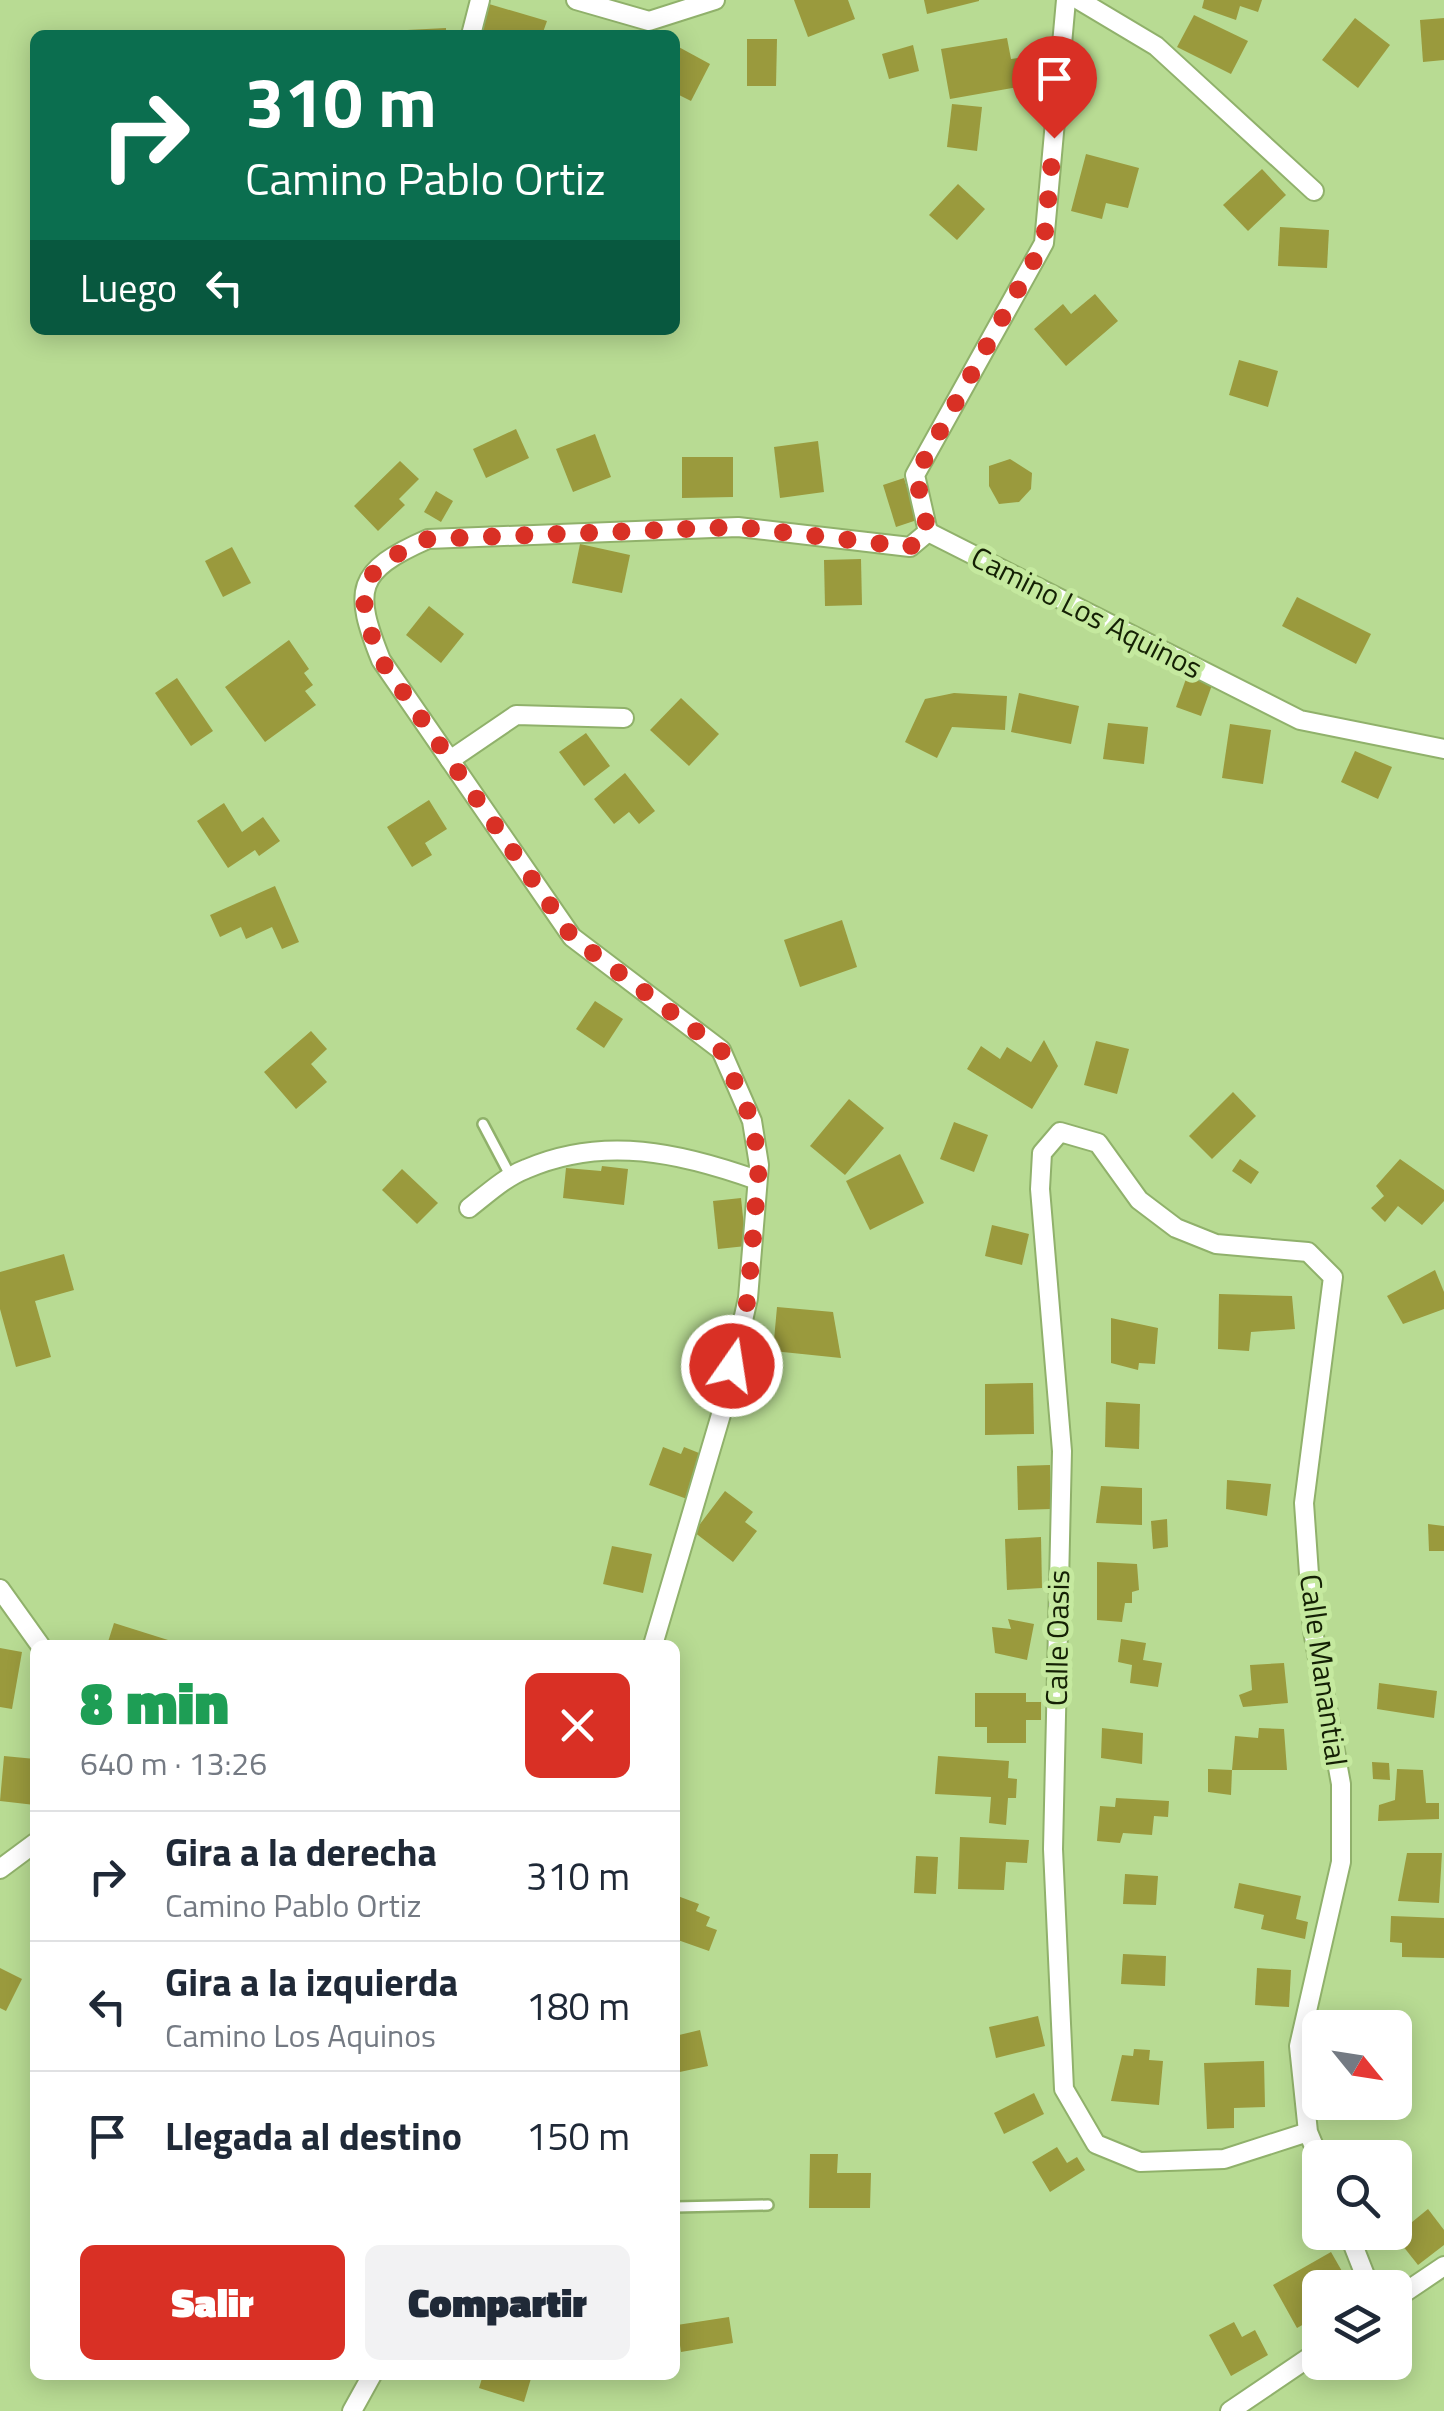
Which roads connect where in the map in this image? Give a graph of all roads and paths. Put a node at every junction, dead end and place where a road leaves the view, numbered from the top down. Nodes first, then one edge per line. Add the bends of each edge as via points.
1 (480, 0) edge
2 (576, 0) edge
3 (715, 0) edge
4 (1066, 0) edge
5 (1079, 0) edge
6 (472, 30) edge
7 (1314, 191) dead end
8 (928, 532) junction
9 (624, 718) dead end
10 (1444, 749) edge
11 (450, 760) junction
12 (483, 1124) dead end
13 (510, 1178) junction
14 (758, 1180) junction
15 (468, 1208) dead end
16 (1238, 1246) joint
17 (0, 1590) edge
18 (36, 1640) edge
19 (654, 1640) edge
20 (30, 1846) edge
21 (0, 1870) edge
22 (1308, 2132) junction
23 (1311, 2140) edge
24 (768, 2205) dead end
25 (680, 2207) edge
26 (1444, 2266) edge
27 (1412, 2288) edge
28 (1302, 2362) edge
29 (369, 2380) edge
30 (352, 2411) edge
31 (1230, 2411) edge

1 - 6 street
2 - 3 street via 649,21
4 - 8 street via 1044,242 916,475
5 - 7 street via 1156,46
8 - 10 street, Camino Los Aquinos via 1300,720
8 - 11 street via 910,547 738,527 428,539 391,555 366,583 362,612 381,660
9 - 11 street via 516,715
11 - 14 street via 572,937 721,1050 752,1121
12 - 13 lane
13 - 14 street via 574,1153 621,1149 689,1156
13 - 15 street
14 - 19 street via 748,1298
16 - 22 street, Calle Manantial via 1308,1252 1332,1277 1304,1503 1313,1631 1341,1784 1342,1862 1299,2046
16 - 22 street, Calle Oasis via 1176,1228 1140,1200 1098,1143 1060,1132 1042,1153 1062,1451 1052,1849 1064,2088 1096,2144 1140,2162 1224,2159
17 - 18 street
20 - 21 street
22 - 23 street, Calle Manantial
24 - 25 lane
26 - 27 street
28 - 31 street
29 - 30 street

